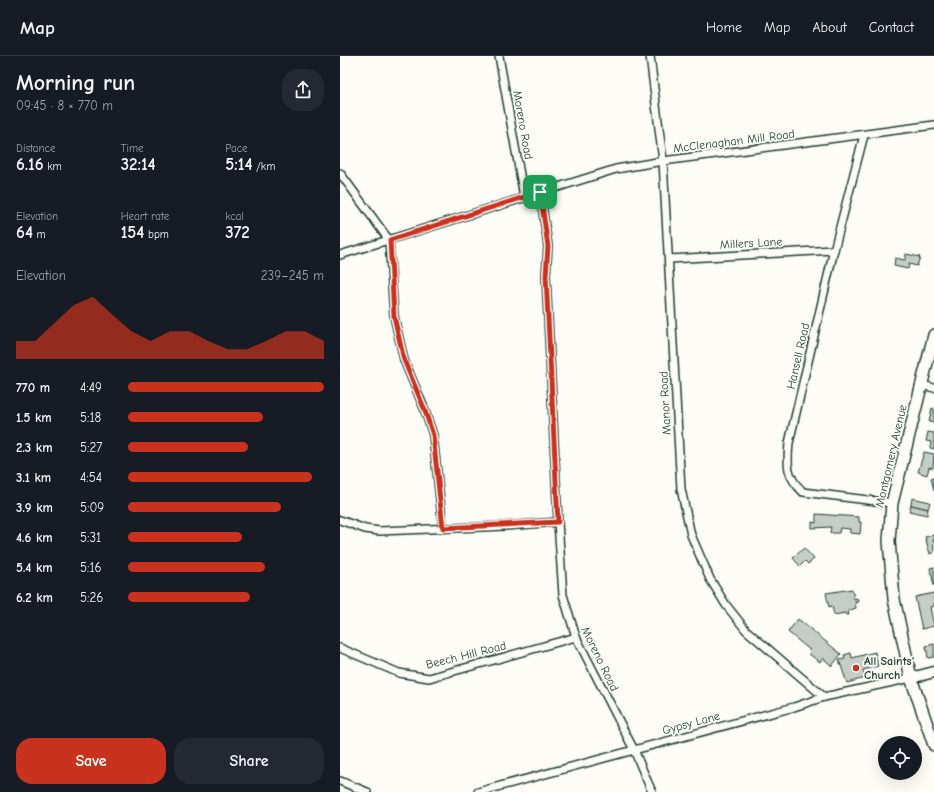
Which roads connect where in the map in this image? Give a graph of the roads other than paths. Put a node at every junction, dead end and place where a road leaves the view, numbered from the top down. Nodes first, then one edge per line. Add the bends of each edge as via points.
1 (499, 56) edge
2 (650, 56) edge
3 (934, 124) edge
4 (864, 135) junction
5 (663, 161) junction
6 (340, 173) edge
7 (540, 192) junction
8 (524, 197) junction
9 (390, 240) junction
10 (834, 250) junction
11 (340, 255) edge
12 (669, 259) junction
13 (934, 335) edge
14 (921, 385) junction
15 (934, 388) edge
16 (892, 502) junction
17 (340, 520) edge
18 (558, 522) junction
19 (443, 528) junction
20 (576, 637) junction
21 (340, 648) edge
22 (934, 672) edge
23 (911, 678) junction
24 (824, 697) junction
25 (934, 745) edge
26 (634, 750) junction
27 (340, 781) edge
28 (367, 792) edge
29 (478, 792) edge
30 (652, 792) edge

1 - 8 street, Moreno Road
2 - 5 street, Manor Road
3 - 4 street, McClenaghan Mill Road
4 - 5 street, McClenaghan Mill Road
4 - 10 street, Hansell Road
5 - 7 street, McClenaghan Mill Road via 616,169
5 - 12 street, Manor Road
6 - 9 street
7 - 8 street, McClenaghan Mill Road
7 - 18 street, Moreno Road via 548,246 546,276
8 - 9 street
9 - 11 street
9 - 19 street via 394,316 404,360 433,435
10 - 12 street, Millers Lane
10 - 16 street, Hansell Road via 789,443 787,465 792,482 803,492
12 - 24 street, Manor Road via 681,489 691,535 710,579 746,630
13 - 14 main road, Montgomery Avenue
14 - 15 street
14 - 16 main road, Montgomery Avenue
16 - 23 main road, Montgomery Avenue via 890,571
17 - 19 street via 379,531
18 - 19 street
18 - 20 street, Moreno Road via 563,595
20 - 21 street, Beech Hill Road via 428,678 399,673
20 - 26 street, Moreno Road
22 - 23 street
23 - 24 street, Gypsy Lane
23 - 25 main road, Montgomery Avenue
24 - 26 street, Gypsy Lane
26 - 29 street, Gypsy Lane
26 - 30 street, Moreno Road
27 - 28 street

